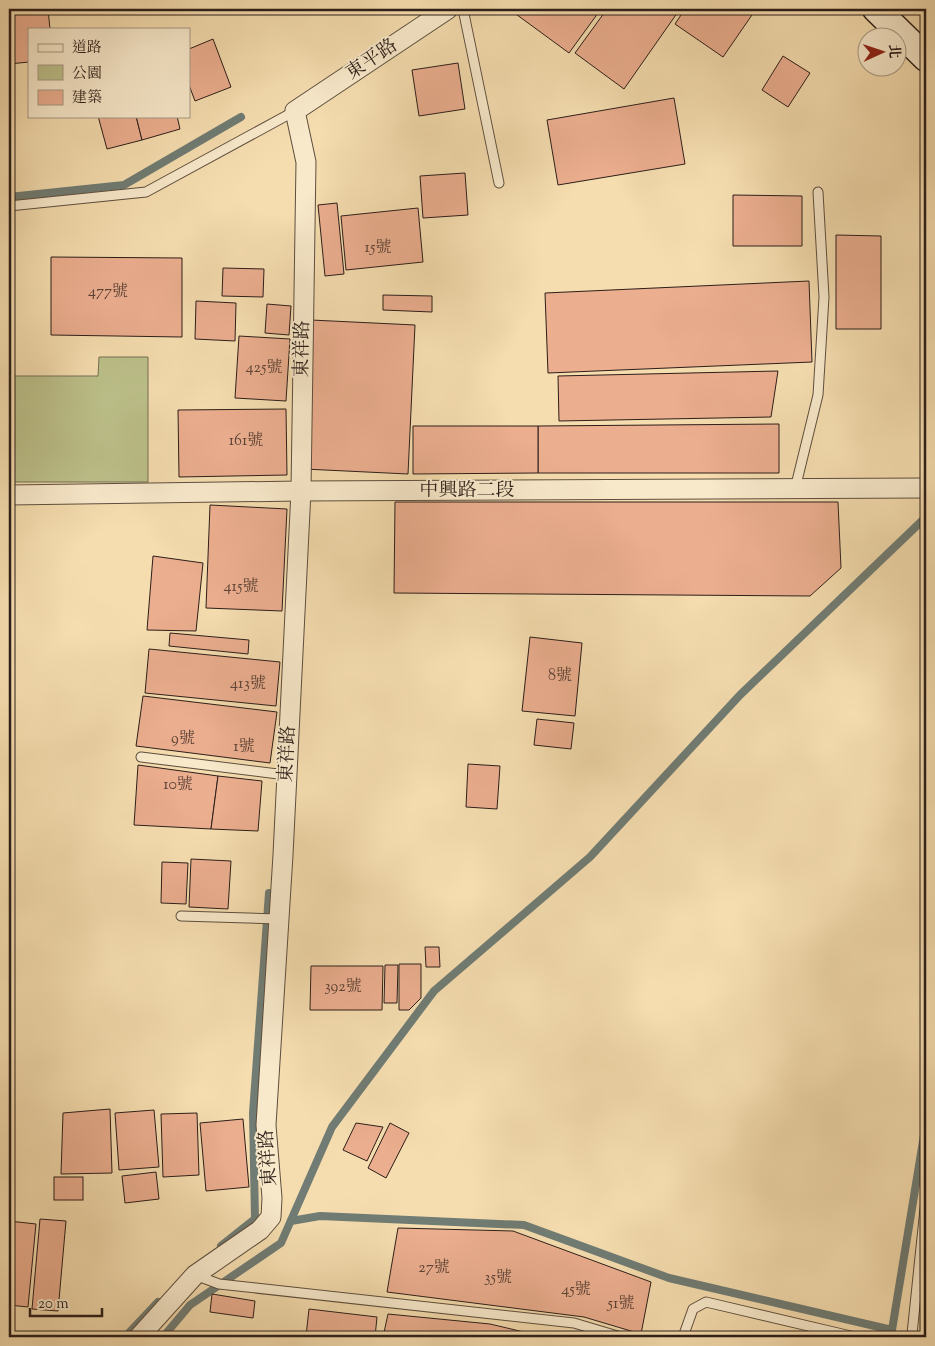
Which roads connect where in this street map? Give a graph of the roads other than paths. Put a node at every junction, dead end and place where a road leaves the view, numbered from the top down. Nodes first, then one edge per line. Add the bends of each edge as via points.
1 (448, 9) edge
2 (463, 9) edge
3 (876, 9) edge
4 (926, 58) edge
5 (295, 111) junction
6 (499, 183) dead end
7 (818, 192) dead end
8 (9, 206) edge
9 (926, 488) edge
10 (795, 490) junction
11 (301, 491) junction
12 (9, 495) edge
13 (141, 757) dead end
14 (286, 775) junction
15 (180, 916) dead end
16 (278, 919) junction
17 (926, 1199) edge
18 (195, 1275) junction
19 (139, 1337) edge
20 (621, 1337) edge
21 (683, 1337) edge
22 (855, 1337) edge
23 (908, 1337) edge

1 - 5 street, 東平路
2 - 6 lane
3 - 4 main road
5 - 8 lane via 146,192
5 - 11 street, 東祥路 via 306,162
7 - 10 lane via 824,297 818,395
9 - 10 street, 中興路二段
10 - 11 street, 中興路二段
11 - 12 street, 中興路二段
11 - 14 street, 東祥路
13 - 14 lane
14 - 16 street, 東祥路
15 - 16 lane
16 - 18 street, 東祥路 via 266,1125 271,1217 260,1230
17 - 23 lane via 912,1334
18 - 19 street, 東祥路
18 - 20 lane via 219,1284 574,1323
21 - 22 lane via 692,1309 706,1302

